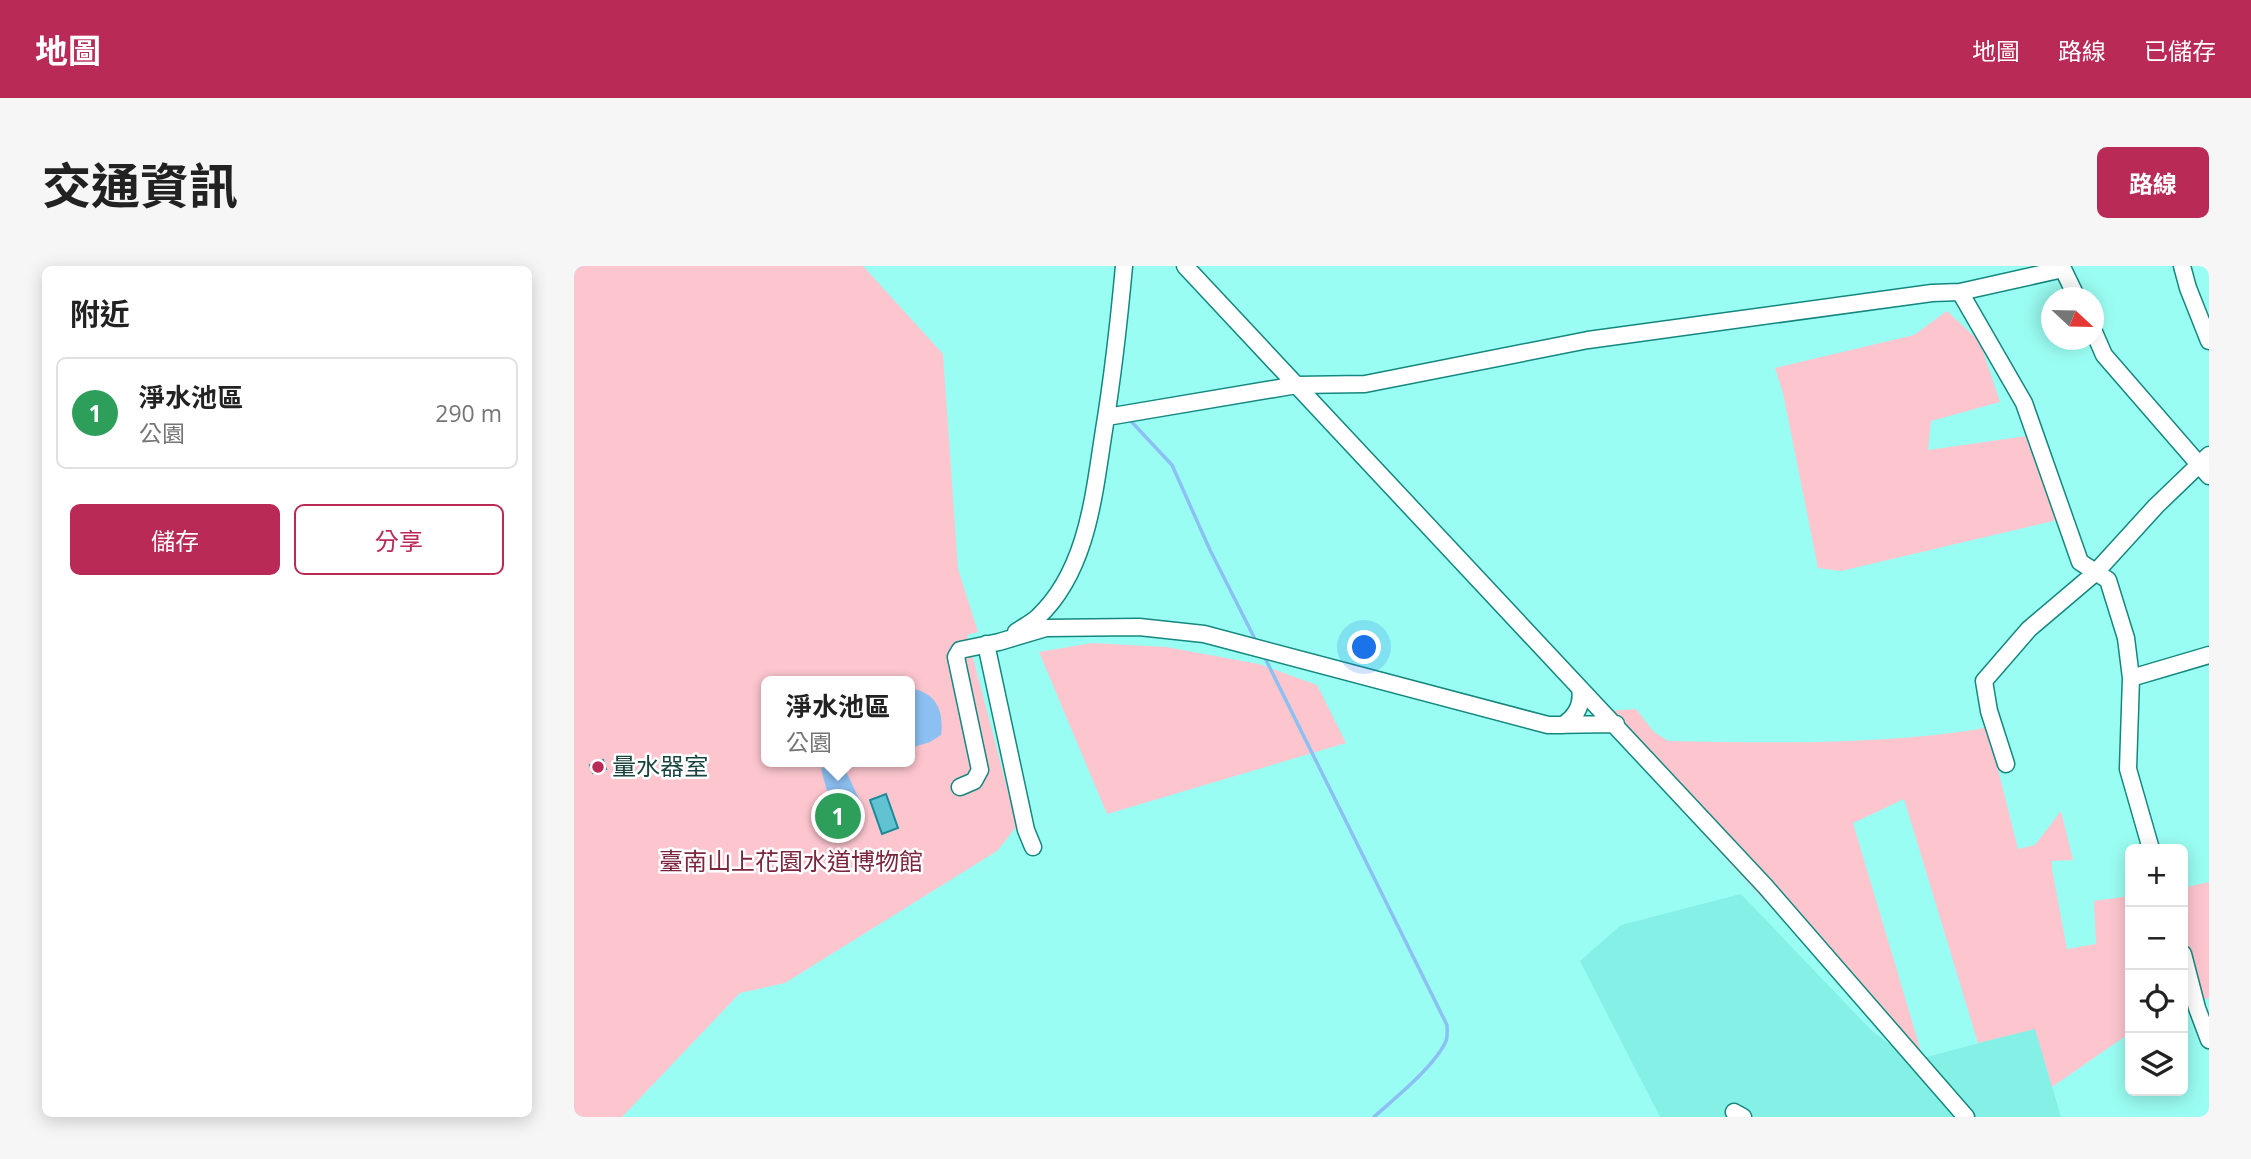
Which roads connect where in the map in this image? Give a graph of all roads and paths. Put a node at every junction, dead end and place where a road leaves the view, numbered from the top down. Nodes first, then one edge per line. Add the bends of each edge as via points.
1 (1124, 266) edge
2 (1185, 266) edge
3 (2182, 266) edge
4 (2063, 268) edge
5 (2072, 287) edge
6 (1961, 292) junction
7 (2209, 341) edge
8 (2103, 350) edge
9 (1297, 386) junction
10 (1107, 417) junction
11 (2206, 465) edge
12 (2095, 573) junction
13 (1056, 595) junction
14 (1069, 628) junction
15 (992, 643) junction
16 (2209, 655) edge
17 (2131, 678) junction
18 (1580, 688) junction
19 (1616, 724) junction
20 (1563, 726) junction
21 (2006, 764) dead end
22 (960, 787) dead end
23 (2150, 844) edge
24 (1033, 847) dead end
25 (2188, 967) edge
26 (2203, 1006) edge
27 (2209, 1040) edge
28 (1966, 1117) edge

1 - 10 street
2 - 9 street
3 - 7 street
4 - 5 street
4 - 6 street
6 - 9 street via 1588,340 1365,384
6 - 12 street via 2024,403 2080,562
8 - 11 street
9 - 10 street
9 - 18 street
10 - 13 street via 1088,524
11 - 12 street via 2156,506
12 - 17 street via 2108,580 2126,638
12 - 21 street via 2029,629 1984,681
13 - 14 street via 1056,616
13 - 15 street via 1037,618
14 - 15 street via 1046,628
14 - 20 street via 1139,627 1204,634
15 - 22 street via 960,650 956,657 980,770 974,781
15 - 24 street via 1026,830
16 - 17 street
17 - 23 street via 2128,769
18 - 19 street
18 - 20 street via 1577,712
19 - 20 street
19 - 28 street via 1765,886
25 - 26 street
26 - 27 street

